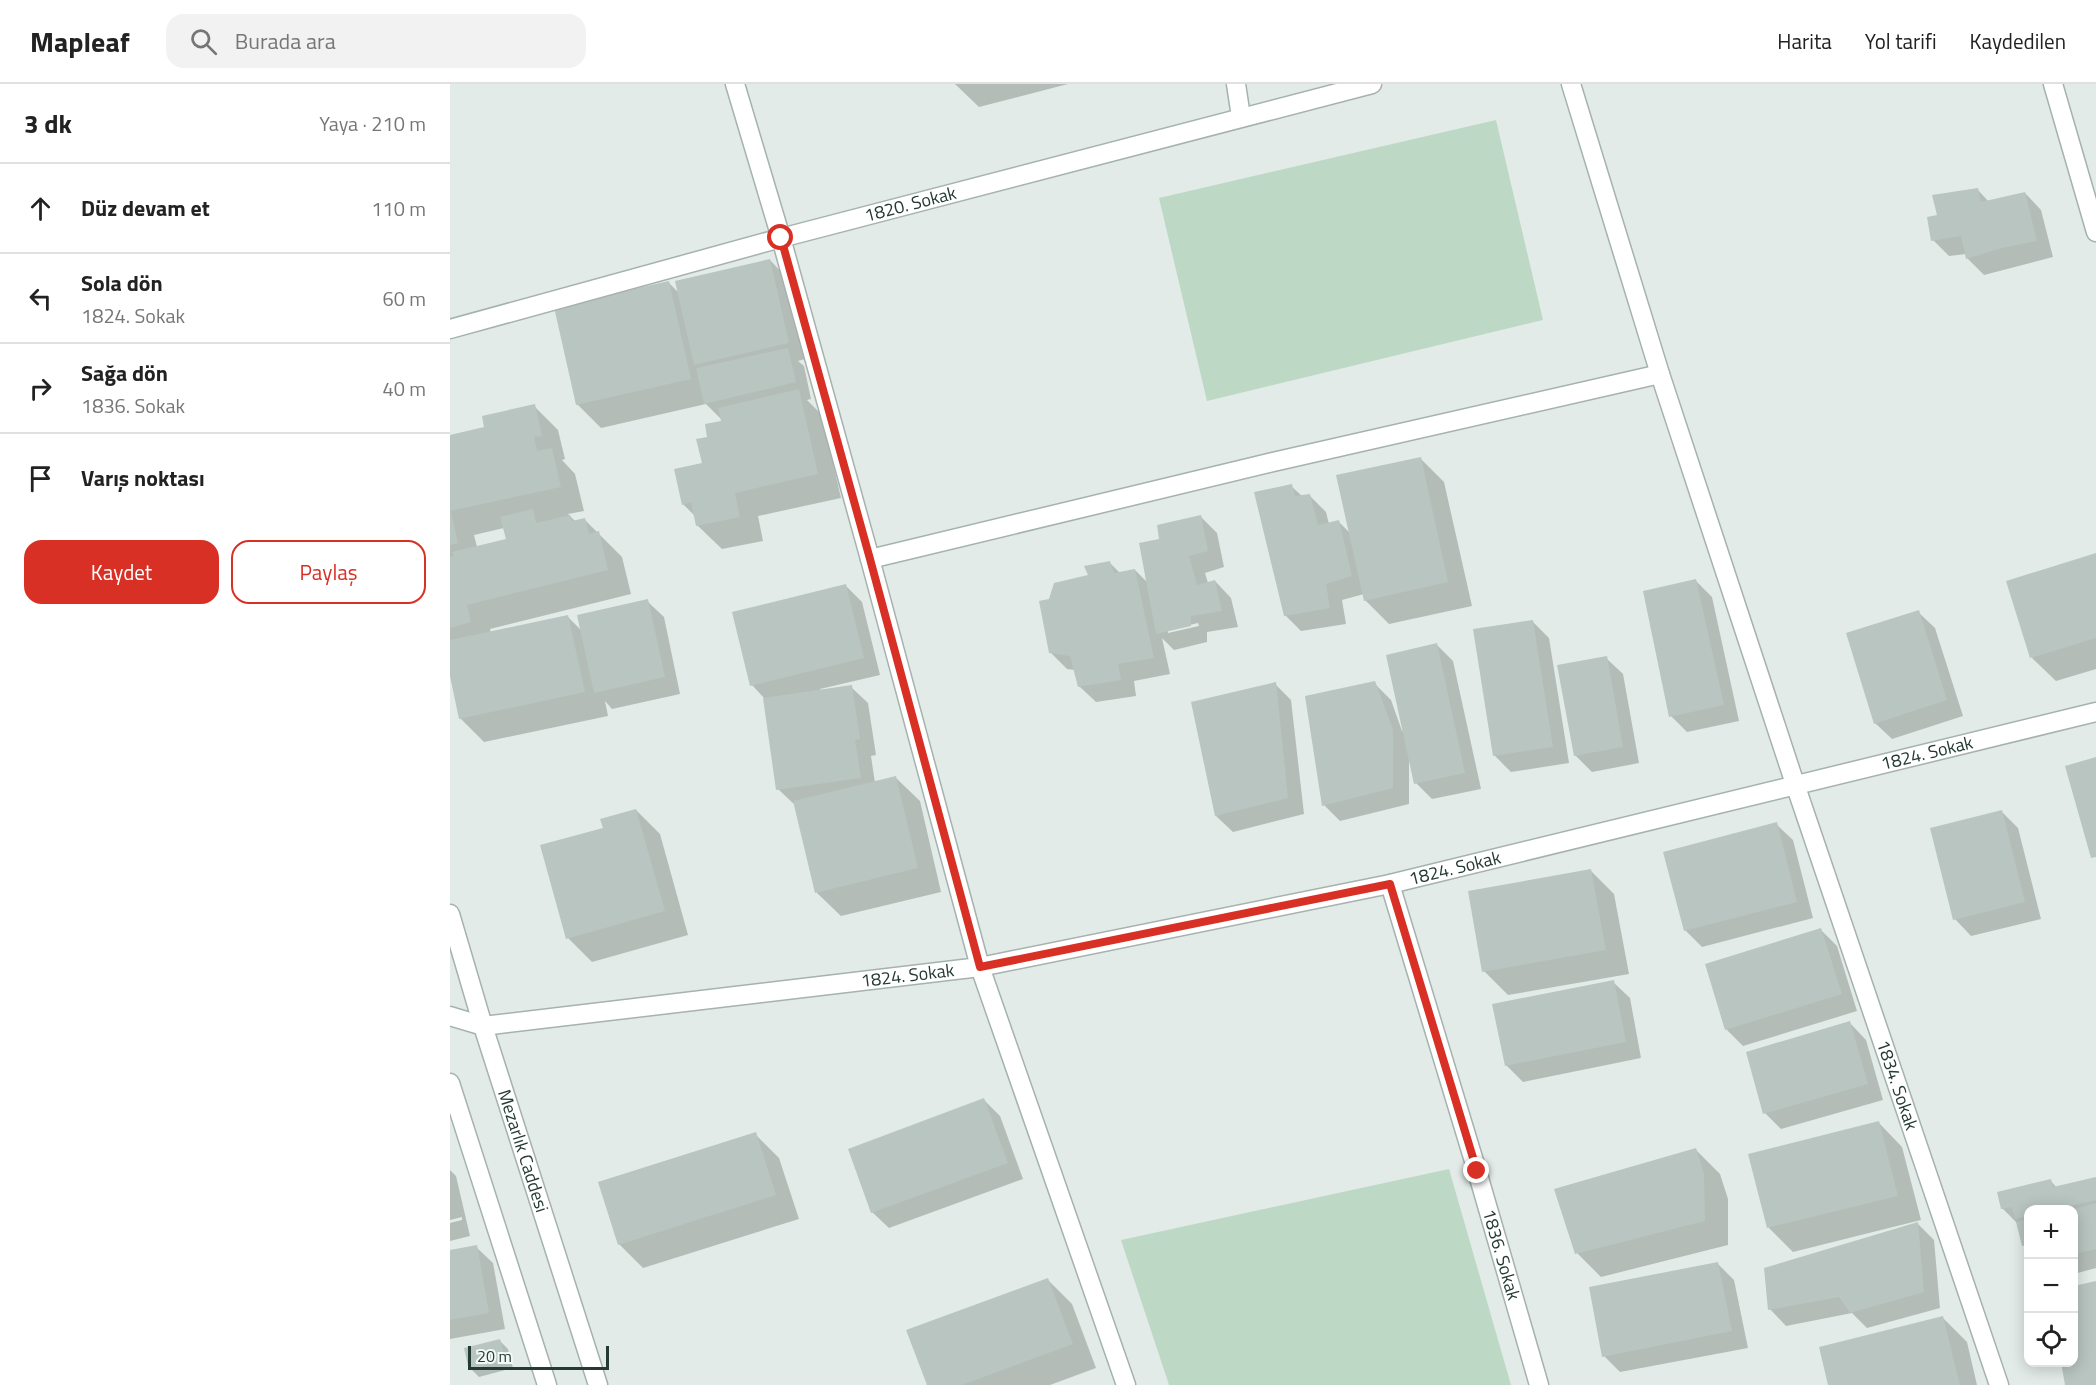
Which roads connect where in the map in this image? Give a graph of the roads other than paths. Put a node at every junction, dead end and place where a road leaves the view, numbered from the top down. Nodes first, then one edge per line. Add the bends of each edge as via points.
1 (735, 84) edge
2 (1236, 84) edge
3 (1372, 84) edge
4 (1571, 84) edge
5 (2053, 84) edge
6 (1241, 117) junction
7 (2096, 232) edge
8 (781, 238) junction
9 (450, 329) edge
10 (1660, 374) junction
11 (870, 559) junction
12 (2096, 712) edge
13 (1795, 784) junction
14 (1390, 884) junction
15 (450, 914) edge
16 (980, 967) junction
17 (450, 1016) edge
18 (483, 1026) junction
19 (450, 1083) edge
20 (547, 1385) edge
21 (598, 1385) edge
22 (1126, 1385) edge
23 (1539, 1385) edge
24 (1999, 1385) edge

1 - 8 street
2 - 6 street
3 - 6 street, 1820. Sokak
4 - 10 street, 1834. Sokak
5 - 7 street
6 - 8 street, 1820. Sokak
8 - 9 street, 1820. Sokak
8 - 11 street
10 - 11 street
10 - 13 street, 1834. Sokak
11 - 16 street
12 - 13 street, 1824. Sokak
13 - 14 street, 1824. Sokak
13 - 24 street, 1834. Sokak
14 - 16 street, 1824. Sokak
14 - 23 street, 1836. Sokak
15 - 18 street, Mezarlık Caddesi
16 - 18 street, 1824. Sokak
16 - 22 street
17 - 18 street
18 - 21 street, Mezarlık Caddesi
19 - 20 street

